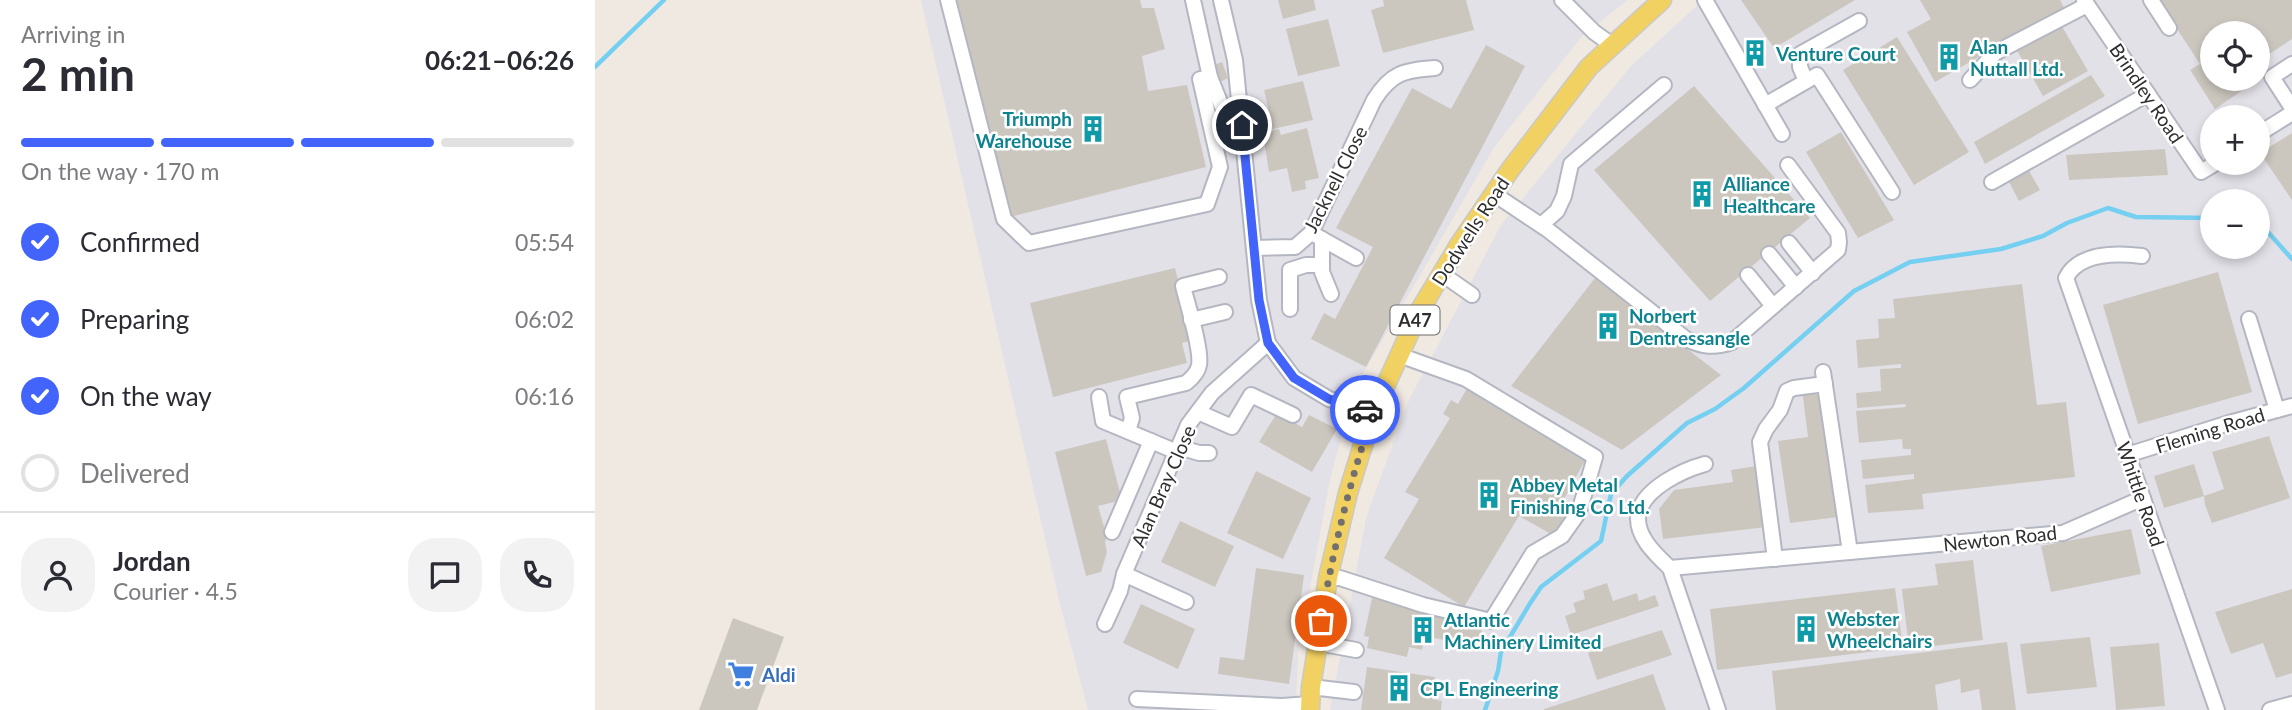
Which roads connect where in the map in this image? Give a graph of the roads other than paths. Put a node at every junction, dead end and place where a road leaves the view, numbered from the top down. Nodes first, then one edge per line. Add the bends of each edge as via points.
1 (948, 0) edge
2 (1193, 0) edge
3 (1221, 0) edge
4 (1662, 0) edge
5 (1706, 0) edge
6 (2151, 0) edge
7 (1566, 1) edge
8 (2085, 2) edge
9 (1859, 22) dead end
10 (2169, 28) dead end
11 (1612, 46) junction
12 (2292, 64) edge
13 (1435, 68) dead end
14 (1210, 77) junction
15 (1970, 80) dead end
16 (1806, 81) junction
17 (1664, 85) dead end
18 (2148, 94) junction
19 (1765, 105) junction
20 (2292, 110) edge
21 (2270, 126) edge
22 (1782, 134) dead end
23 (1244, 147) junction
24 (1788, 165) dead end
25 (2200, 171) edge
26 (1992, 182) dead end
27 (1892, 192) dead end
28 (1494, 194) junction
29 (1541, 225) junction
30 (1316, 236) junction
31 (1789, 243) dead end
32 (1254, 248) junction
33 (1769, 254) dead end
34 (2142, 256) dead end
35 (1356, 258) dead end
36 (1322, 265) junction
37 (1813, 273) junction
38 (1442, 274) junction
39 (1748, 275) dead end
40 (1219, 277) dead end
41 (1796, 287) junction
42 (1331, 294) dead end
43 (1472, 295) dead end
44 (1773, 306) junction
45 (1290, 309) dead end
46 (1226, 312) dead end
47 (1191, 320) junction
48 (2249, 320) dead end
49 (1268, 343) junction
50 (1399, 355) junction
51 (1099, 397) dead end
52 (2285, 408) edge
53 (1198, 412) junction
54 (1373, 413) junction
55 (1293, 415) dead end
56 (1128, 432) junction
57 (1151, 441) junction
58 (1178, 449) junction
59 (1209, 453) dead end
60 (2127, 455) junction
61 (1705, 464) dead end
62 (2143, 498) junction
63 (1112, 532) dead end
64 (1850, 552) junction
65 (1775, 559) junction
66 (1670, 568) junction
67 (1124, 574) junction
68 (1328, 578) junction
69 (1186, 602) dead end
70 (1105, 624) dead end
71 (1318, 643) junction
72 (1356, 650) dead end
73 (1354, 692) dead end
74 (1137, 699) dead end
75 (1310, 700) edge
76 (2292, 704) edge
77 (1714, 709) edge
78 (2217, 710) edge
79 (2270, 710) edge

1 - 14 street via 1004,219 1029,243 1207,204 1220,167 1199,79
2 - 14 street
3 - 23 street via 1235,60
4 - 11 main road, Dodwells Road / A47
5 - 19 street
6 - 10 street
7 - 11 street
8 - 15 street via 1995,53
8 - 18 street, Brindley Road
9 - 16 street via 1800,54
11 - 28 main road, Dodwells Road / A47 via 1589,67
12 - 20 street via 2272,77
13 - 30 street, Jacknell Close via 1397,75 1386,82
14 - 23 street via 1236,142
16 - 19 street
16 - 27 street via 1817,75
17 - 29 street via 1571,164 1564,197
18 - 25 street, Brindley Road
18 - 26 street
19 - 22 street
20 - 21 street
23 - 32 street
24 - 37 street via 1837,233 1837,250
28 - 29 street
28 - 38 main road, Dodwells Road / A47
29 - 44 street via 1694,343 1719,347 1732,342
30 - 32 street, Jacknell Close via 1295,247
30 - 35 street
30 - 36 street
31 - 37 street
32 - 49 street
33 - 41 street
34 - 60 street, Whittle Road via 2113,254 2087,260 2075,265 2066,278
36 - 42 street
36 - 45 street via 1290,270
37 - 41 street
38 - 43 street
38 - 50 main road, Dodwells Road / A47
39 - 44 street
40 - 47 street via 1183,286
41 - 44 street
46 - 47 street
47 - 56 street via 1199,366 1192,379 1127,397 1132,418
48 - 52 street
49 - 53 street, Alan Bray Close via 1212,393
49 - 54 street via 1294,378 1329,399
50 - 54 main road, Dodwells Road / A47
50 - 68 street via 1466,379 1595,457 1579,512 1562,536 1533,553 1491,621
51 - 56 street via 1103,421
52 - 60 street, Fleming Road
53 - 55 street via 1232,427 1251,394
53 - 58 street, Alan Bray Close
54 - 68 main road, Dodwells Road / A47
56 - 57 street
57 - 58 street
57 - 63 street
58 - 59 street
58 - 67 street, Alan Bray Close
60 - 62 street, Whittle Road
61 - 66 street via 1673,476 1639,511 1643,537 1652,553
62 - 64 street, Newton Road via 2063,533
62 - 78 street, Whittle Road
64 - 65 street, Newton Road
64 - 65 street via 1824,378 1787,391 1760,442
65 - 66 street, Newton Road
66 - 77 street
67 - 69 street
67 - 70 street, Alan Bray Close
68 - 71 main road, Dodwells Road / A47
71 - 72 street
71 - 75 main road, Dodwells Road / A47
73 - 75 street
74 - 75 street via 1282,705
76 - 79 street

